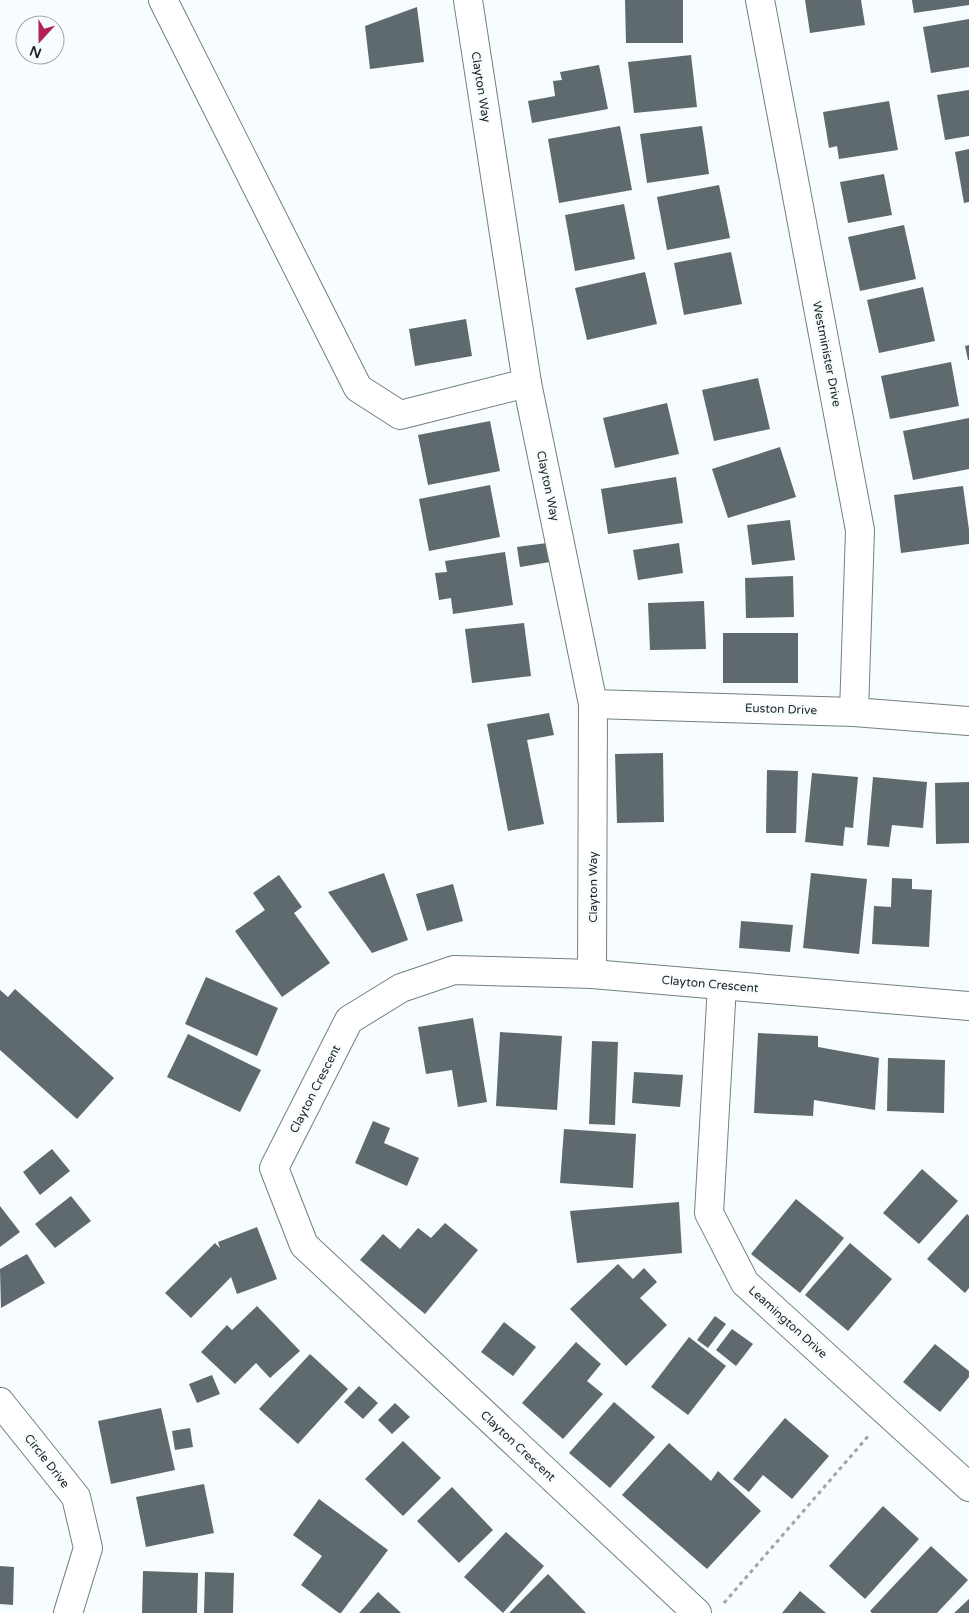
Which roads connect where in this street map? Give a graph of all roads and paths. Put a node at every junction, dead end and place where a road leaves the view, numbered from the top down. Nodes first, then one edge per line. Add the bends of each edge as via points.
1 (163, 0) edge
2 (468, 0) edge
3 (760, 0) edge
4 (526, 383) junction
5 (593, 704) junction
6 (854, 712) junction
7 (969, 721) edge
8 (592, 974) junction
9 (722, 985) junction
10 (969, 1006) edge
11 (0, 1402) edge
12 (888, 1414) junction
13 (969, 1488) edge
14 (709, 1609) edge
15 (68, 1613) edge

1 - 4 street via 358,388 400,415
2 - 4 street, Clayton Way
3 - 6 street, Westminister Drive via 860,530
4 - 5 street, Clayton Way
5 - 6 street, Euston Drive
5 - 8 street, Clayton Way
6 - 7 street, Euston Drive
8 - 9 street, Clayton Crescent
8 - 14 street, Clayton Crescent via 454,970 401,988 350,1020 274,1168 304,1245
9 - 10 street, Clayton Crescent
9 - 12 street, Leamington Drive via 709,1213 745,1283
11 - 15 street, Circle Drive via 76,1498 88,1548
12 - 13 street, Leamington Drive
12 - 14 path

